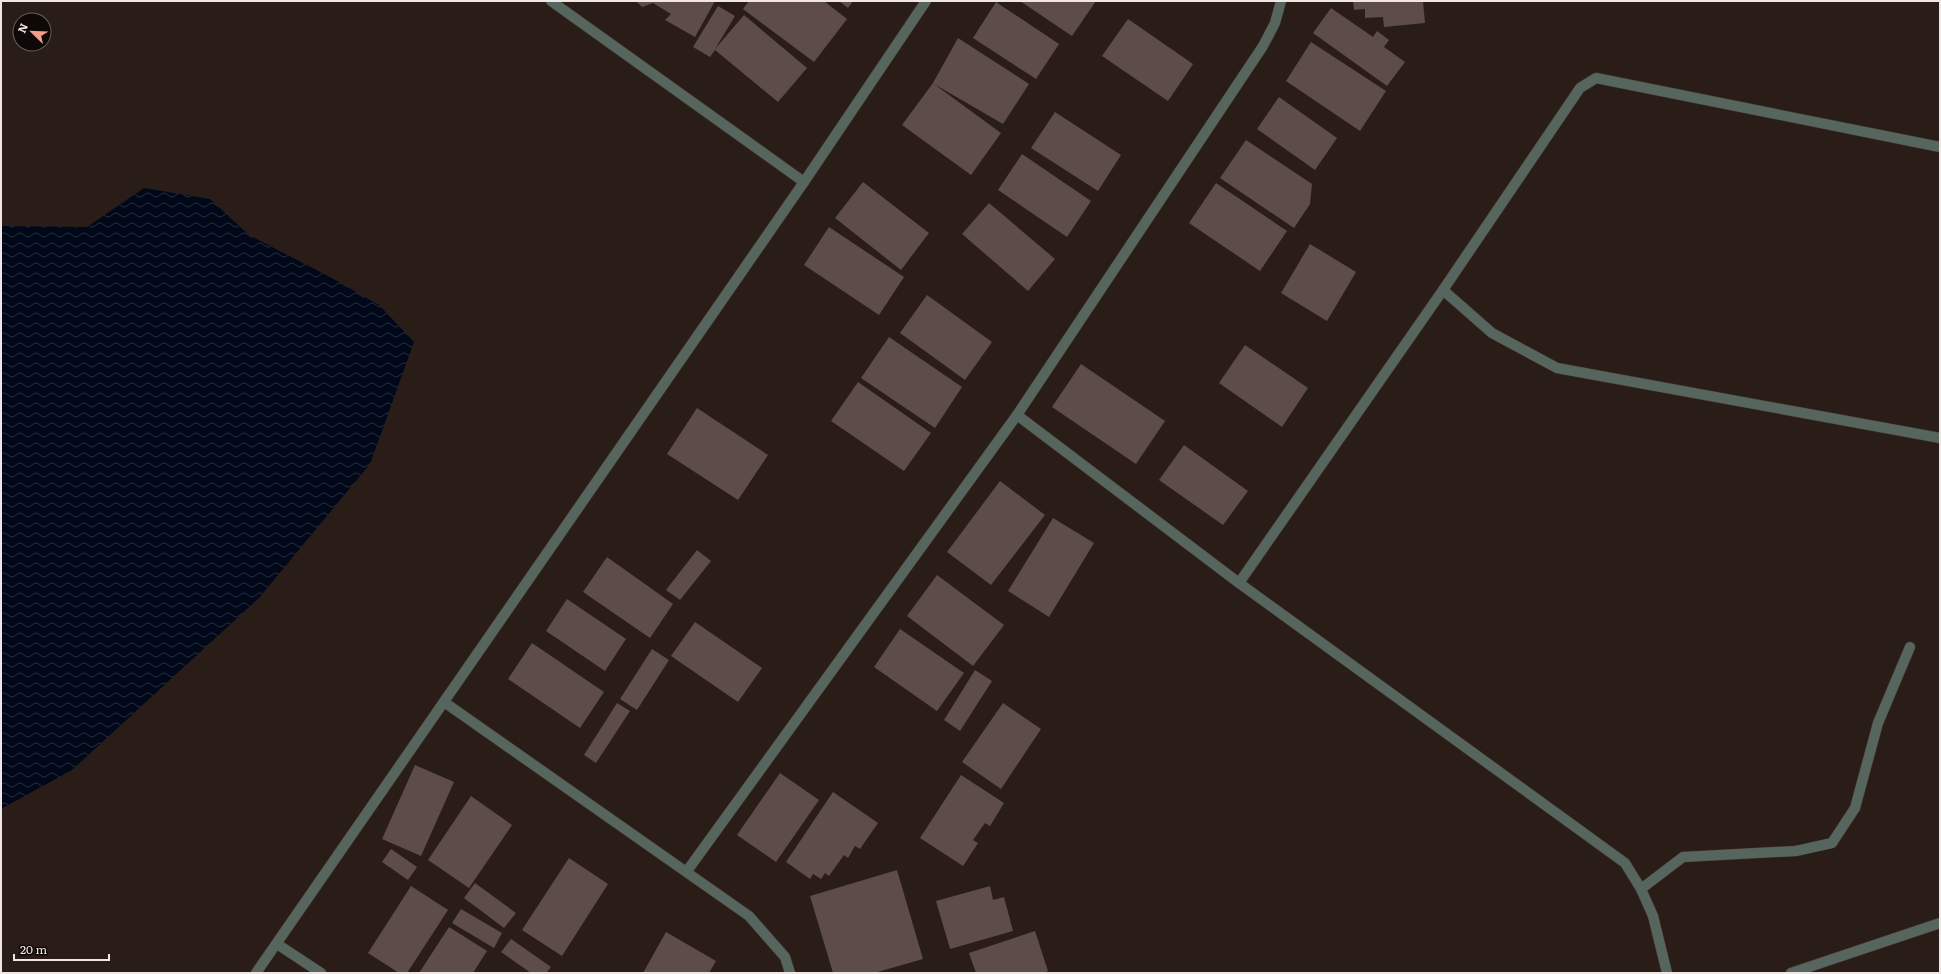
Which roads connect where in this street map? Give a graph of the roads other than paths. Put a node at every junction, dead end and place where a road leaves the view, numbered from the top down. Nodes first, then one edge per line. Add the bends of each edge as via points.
1 (926, 1) edge
2 (1281, 1) edge
3 (556, 2) edge
4 (1940, 147) edge
5 (804, 182) junction
6 (1443, 290) junction
7 (1016, 415) junction
8 (1940, 438) edge
9 (1239, 583) junction
10 (1910, 647) dead end
11 (444, 702) junction
12 (687, 871) junction
13 (1641, 889) junction
14 (1940, 923) edge
15 (277, 944) junction
16 (256, 973) edge
17 (321, 973) edge
18 (790, 973) edge
19 (1667, 973) edge
20 (1791, 973) edge

1 - 5 street
2 - 7 street via 1275,23 1263,46
3 - 5 street
4 - 6 street via 1596,78 1580,88
5 - 11 street
6 - 8 street via 1492,333 1557,368
6 - 9 street
7 - 9 street
7 - 12 street
9 - 13 street via 1625,863
10 - 13 street via 1878,723 1855,808 1832,843 1796,851 1683,856
11 - 12 street
11 - 15 street
12 - 18 street via 749,916 785,957
13 - 19 street via 1653,916
14 - 20 street
15 - 16 street
15 - 17 street

